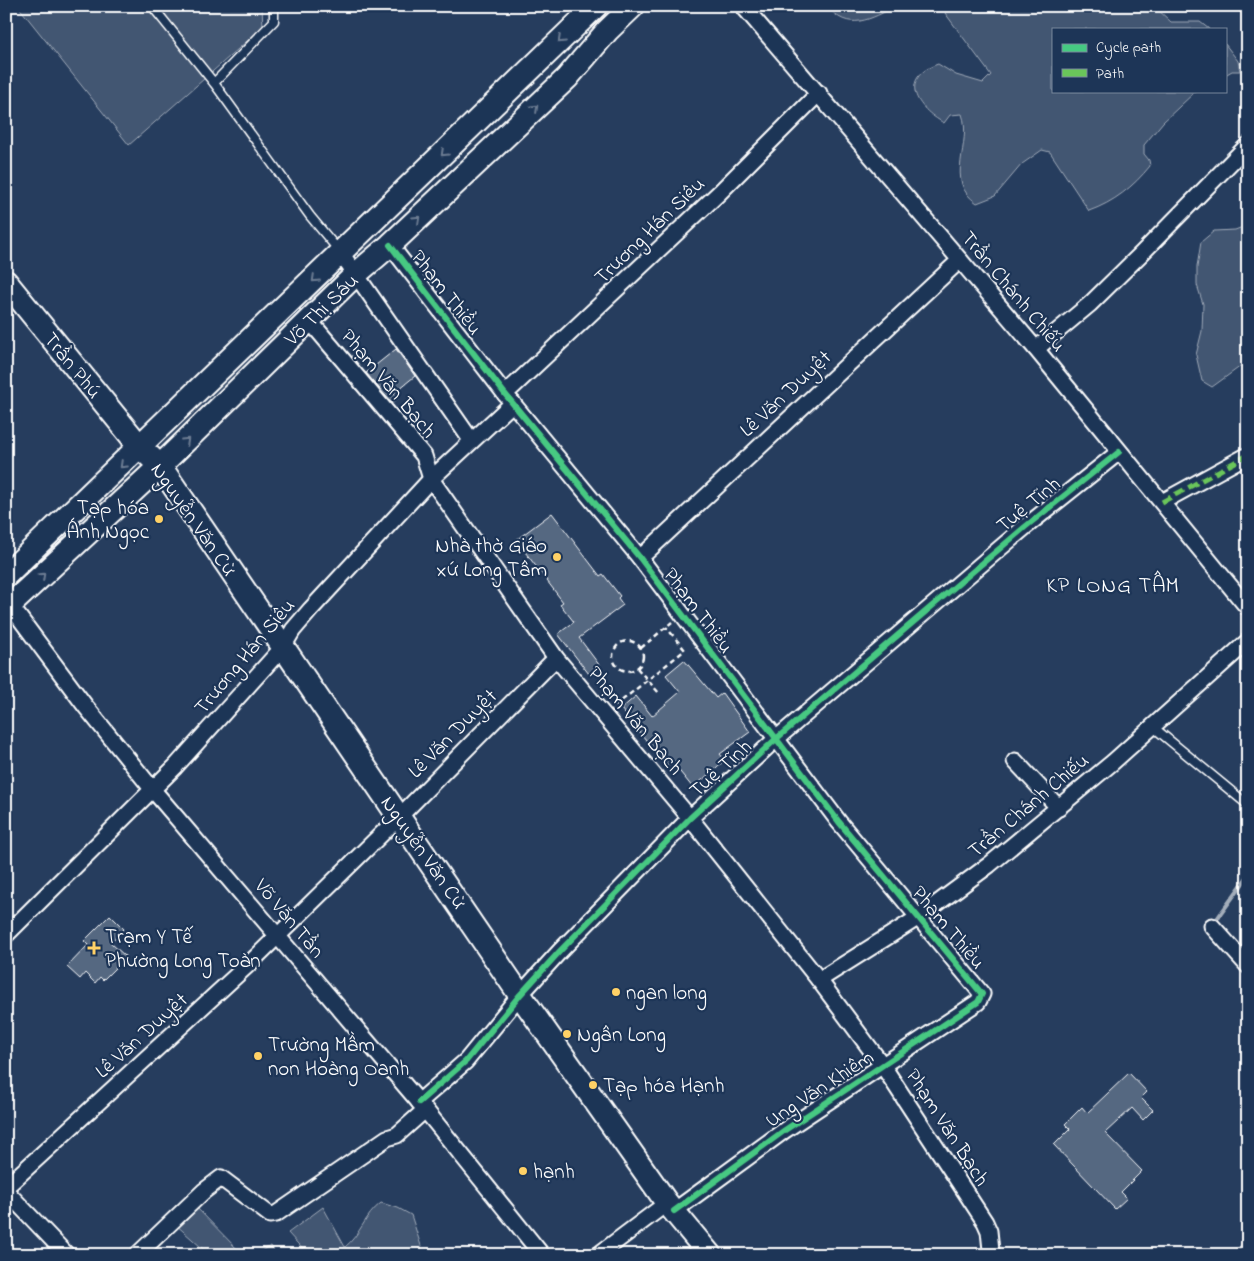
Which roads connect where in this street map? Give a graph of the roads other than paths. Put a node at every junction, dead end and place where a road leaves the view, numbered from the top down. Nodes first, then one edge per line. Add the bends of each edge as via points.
1 (152, 6) edge
2 (274, 6) edge
3 (596, 6) edge
4 (633, 6) edge
5 (743, 6) edge
6 (214, 83) junction
7 (819, 93) junction
8 (1248, 145) edge
9 (390, 245) junction
10 (341, 253) junction
11 (960, 260) junction
12 (355, 274) junction
13 (6, 282) edge
14 (309, 320) junction
15 (1036, 349) junction
16 (509, 398) junction
17 (471, 440) junction
18 (140, 448) junction
19 (1119, 452) junction
20 (1248, 456) edge
21 (160, 466) junction
22 (431, 479) junction
23 (1162, 502) junction
24 (640, 558) junction
25 (6, 576) edge
26 (8, 607) edge
27 (1248, 608) edge
28 (1248, 640) edge
29 (283, 647) junction
30 (556, 658) junction
31 (1152, 726) junction
32 (776, 740) junction
33 (1015, 761) dead end
34 (153, 790) junction
35 (1248, 805) edge
36 (1059, 808) junction
37 (399, 817) junction
38 (690, 818) junction
39 (919, 917) junction
40 (1212, 926) dead end
41 (6, 935) edge
42 (278, 936) junction
43 (1248, 966) edge
44 (819, 980) junction
45 (982, 994) joint
46 (520, 995) junction
47 (882, 1066) junction
48 (422, 1106) junction
49 (6, 1187) edge
50 (6, 1191) edge
51 (671, 1207) junction
52 (992, 1250) dead end
53 (67, 1255) edge
54 (136, 1255) edge
55 (542, 1255) edge
56 (598, 1255) edge
57 (710, 1255) edge

1 - 6 lane
2 - 6 lane via 274,21
3 -> 10 main road, Võ Thị Sáu
9 -> 4 main road, Võ Thị Sáu via 567,78
5 - 7 street, Trần Chánh Chiếu
6 - 10 lane via 310,216
7 - 11 street, Trần Chánh Chiếu
7 - 16 street, Trương Hán Siêu
8 - 15 street via 1142,254 1090,304
9 - 12 main road, Võ Thị Sáu
9 - 16 street, Phạm Thiều
10 - 12 street
10 -> 18 main road, Võ Thị Sáu
11 - 15 street, Trần Chánh Chiếu
11 - 24 street, Lê Văn Duyệt
12 - 14 main road, Võ Thị Sáu
12 - 17 street
13 - 18 main road, Trần Phú
21 -> 14 main road, Võ Thị Sáu
14 - 22 street, Phạm Văn Bạch via 424,456
15 - 19 street, Trần Chánh Chiếu
16 - 17 street, Trương Hán Siêu
16 - 24 street, Phạm Thiều
17 - 22 street, Trương Hán Siêu
18 - 21 main road, Nguyễn Văn Cừ
18 -> 25 main road, Võ Thị Sáu
19 - 23 street, Trần Chánh Chiếu
19 - 32 street, Tuệ Tĩnh via 1025,527
20 - 23 street
26 -> 21 main road, Võ Thị Sáu
21 - 29 main road, Nguyễn Văn Cừ
22 - 29 street, Trương Hán Siêu via 311,609
22 - 30 street, Phạm Văn Bạch
23 - 27 street, Trần Chánh Chiếu
24 - 32 street, Phạm Thiều
26 - 34 street, Võ Văn Tần
28 - 31 street, Trần Chánh Chiếu
29 - 34 street, Trương Hán Siêu
29 - 37 main road, Nguyễn Văn Cừ
30 - 37 street, Lê Văn Duyệt
30 - 38 street, Phạm Văn Bạch
31 - 35 lane
31 - 36 street, Trần Chánh Chiếu
32 - 38 street, Tuệ Tĩnh
32 - 39 street, Phạm Thiều via 839,822
33 - 36 street
34 - 41 street, Trương Hán Siêu
34 - 42 street, Võ Văn Tần
36 - 39 street, Trần Chánh Chiếu via 962,887
37 - 42 street, Lê Văn Duyệt
37 - 46 main road, Nguyễn Văn Cừ
38 - 44 street, Phạm Văn Bạch
38 - 46 street, Tuệ Tĩnh via 602,906
39 - 44 street, Trần Chánh Chiếu
39 - 45 street, Phạm Thiều
40 - 43 street
42 - 48 street, Võ Văn Tần
42 - 49 street, Lê Văn Duyệt
44 - 47 street, Phạm Văn Bạch
45 - 47 street, Ung Văn Khiêm via 978,1002
46 - 48 street, Tuệ Tĩnh via 466,1062
46 - 51 main road, Nguyễn Văn Cừ
47 - 51 street, Ung Văn Khiêm
47 - 52 street, Phạm Văn Bạch via 989,1231
48 - 54 street, Tuệ Tĩnh via 397,1135 387,1138 276,1214 270,1215 221,1178
48 - 55 street, Võ Văn Tần
50 - 53 street
51 - 56 street, Ung Văn Khiêm
51 - 57 main road, Nguyễn Văn Cừ

